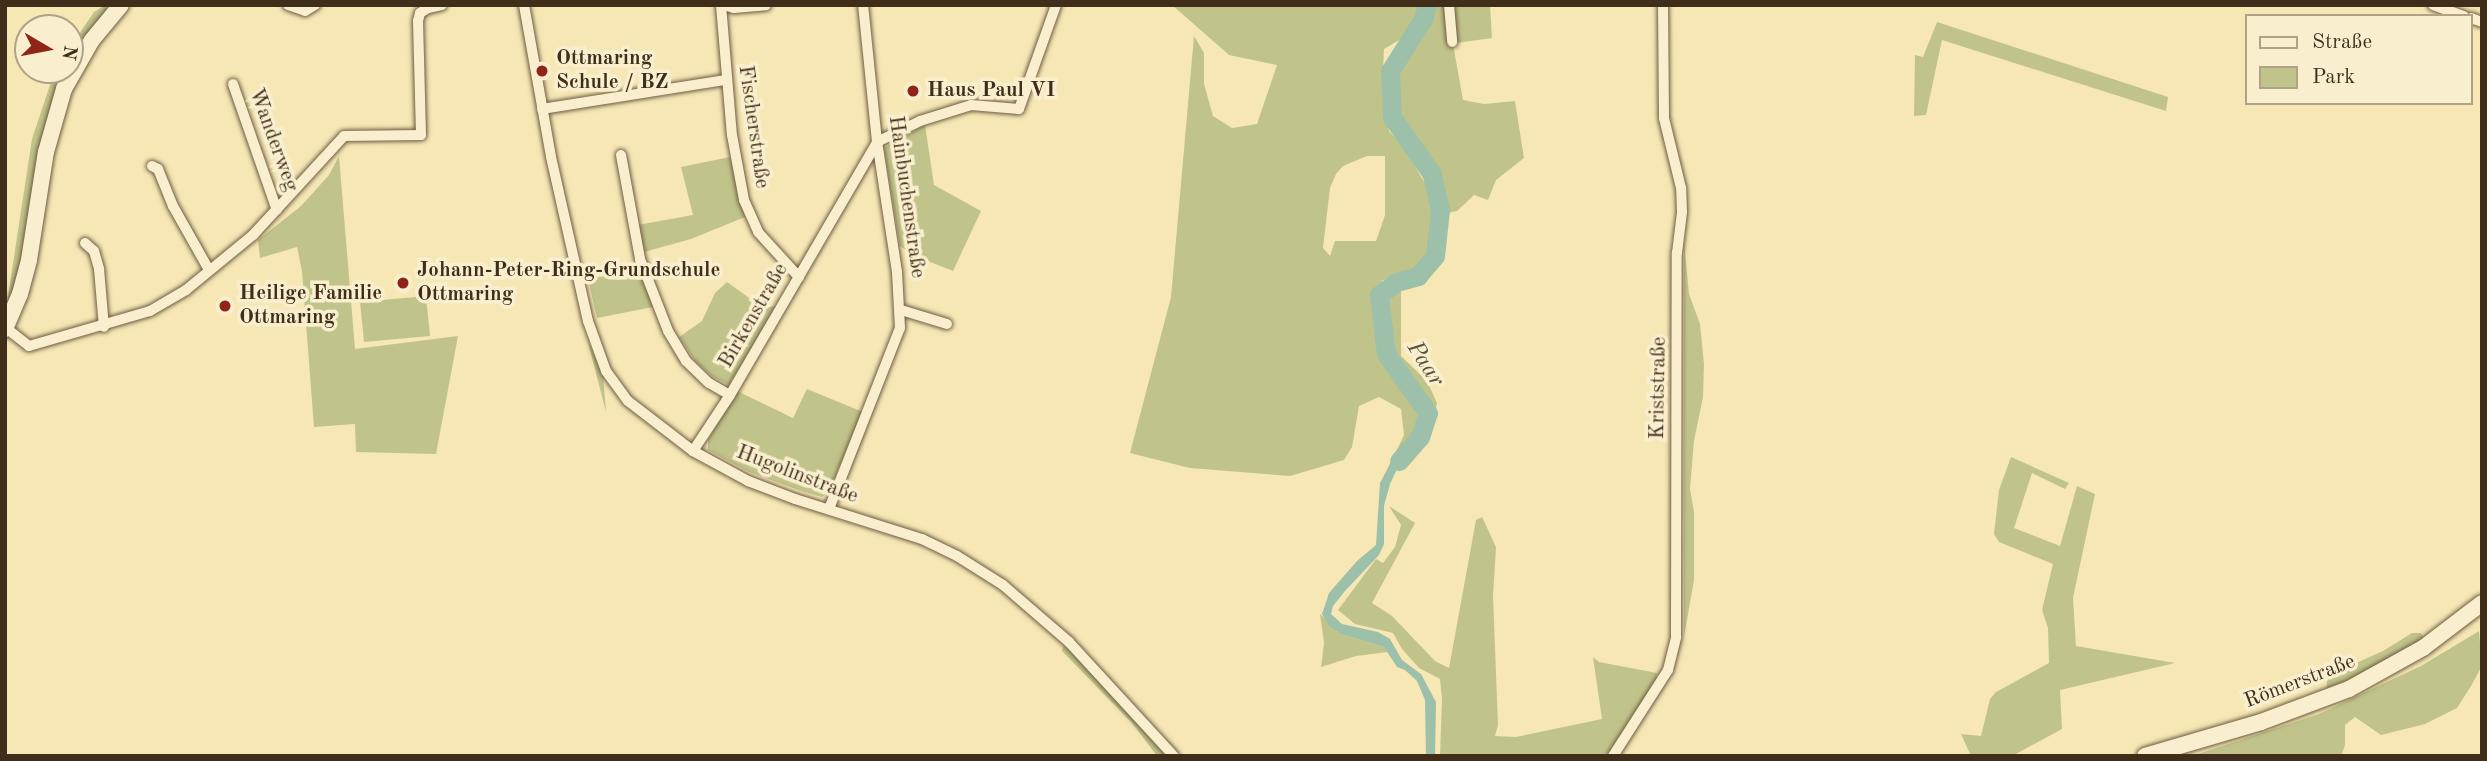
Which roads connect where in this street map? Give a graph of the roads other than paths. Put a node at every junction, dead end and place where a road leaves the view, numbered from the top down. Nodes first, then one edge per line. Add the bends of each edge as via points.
1 (121, 5) edge
2 (288, 5) edge
3 (315, 5) edge
4 (442, 5) edge
5 (524, 5) edge
6 (722, 5) edge
7 (766, 5) edge
8 (863, 5) edge
9 (1056, 5) edge
10 (1449, 5) edge
11 (1663, 5) edge
12 (2433, 5) edge
13 (2458, 14) edge
14 (1452, 42) dead end
15 (726, 80) junction
16 (233, 84) dead end
17 (542, 109) junction
18 (877, 142) junction
19 (621, 155) dead end
20 (152, 166) dead end
21 (277, 210) junction
22 (85, 243) dead end
23 (209, 271) junction
24 (799, 277) junction
25 (901, 310) junction
26 (947, 324) dead end
27 (104, 327) junction
28 (6, 328) edge
29 (730, 395) junction
30 (693, 451) junction
31 (829, 509) junction
32 (2482, 603) edge
33 (1174, 756) edge
34 (1613, 756) edge
35 (2145, 756) edge

1 - 28 main road via 92,40 64,89 46,152 29,260
2 - 3 street via 305,12
4 - 21 street, Wanderweg via 428,8 418,21 421,135 344,136
5 - 17 street, Hugolinstraße
6 - 7 street
6 - 15 street, Fischerstraße
8 - 18 street, Hainbuchenstraße
9 - 18 street via 1019,109 971,104
10 - 14 street
11 - 34 street, Kriststraße via 1664,118 1681,188 1682,212 1677,253 1676,637 1668,670
12 - 13 street
15 - 17 street
15 - 24 street, Fischerstraße via 744,200 758,232
16 - 21 street, Wanderweg
17 - 30 street, Hugolinstraße via 588,321 606,371 628,401
18 - 24 street, Birkenstraße
18 - 25 street, Hainbuchenstraße
19 - 29 street via 640,259 668,331 687,361 709,383
20 - 23 street via 158,169
21 - 23 street, Wanderweg
22 - 27 street via 94,251 100,269
23 - 27 street, Wanderweg via 159,306
24 - 29 street, Birkenstraße
25 - 26 street, Hainbuchenstraße
25 - 31 street, Hainbuchenstraße via 895,344
27 - 28 street, Wanderweg via 29,346
29 - 30 street, Birkenstraße
30 - 31 street, Hugolinstraße via 748,481
31 - 33 street, Hugolinstraße via 922,539 1003,585 1069,642
32 - 35 main road, Römerstraße via 2423,649 2315,704

